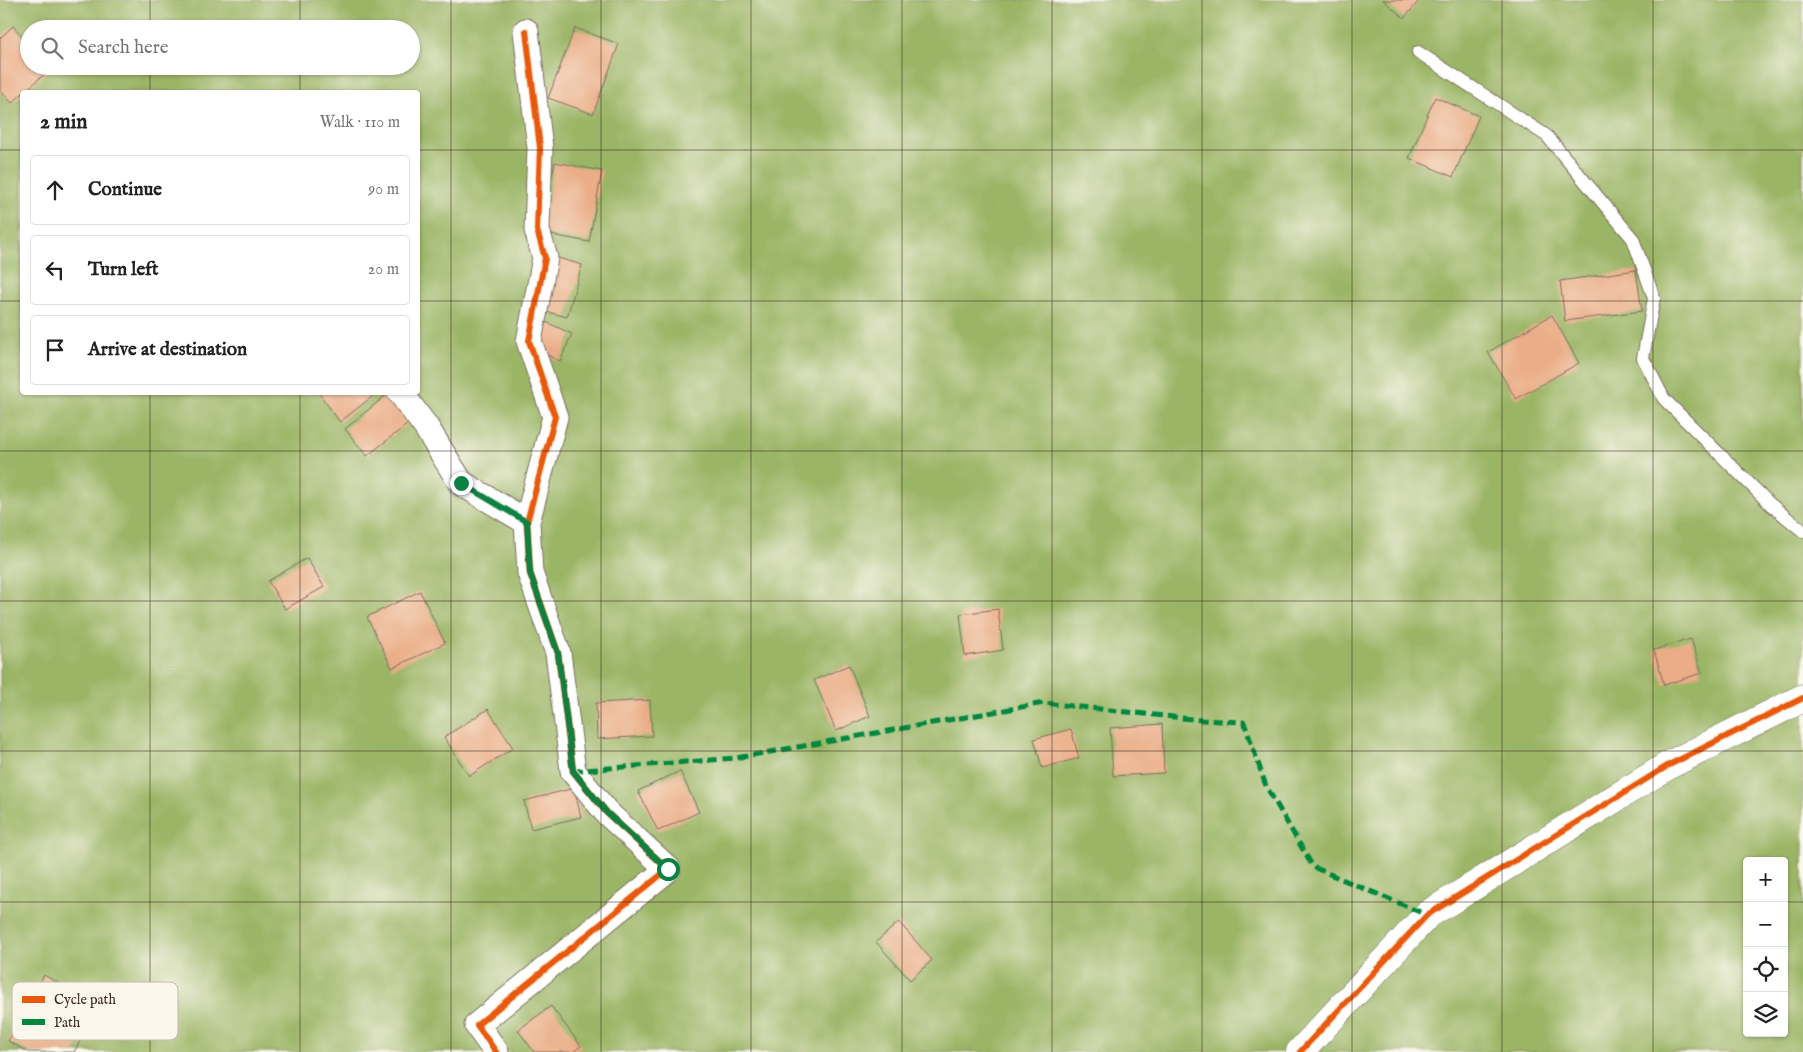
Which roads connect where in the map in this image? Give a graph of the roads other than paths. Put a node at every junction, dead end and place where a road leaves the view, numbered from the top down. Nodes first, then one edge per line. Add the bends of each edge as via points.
1 (526, 31) dead end
2 (1418, 52) dead end
3 (402, 395) edge
4 (527, 522) junction
5 (1803, 530) edge
6 (1803, 698) edge
7 (496, 1052) edge
8 (1300, 1052) edge

1 - 4 street via 540,148 537,230 544,258 529,341 554,417
2 - 5 lane via 1547,136 1633,239 1654,298 1643,358 1664,398 1770,504
3 - 4 street via 461,483
4 - 7 street via 530,573 558,653 573,771 607,813 668,869 477,1025
6 - 8 street via 1669,765 1427,916

